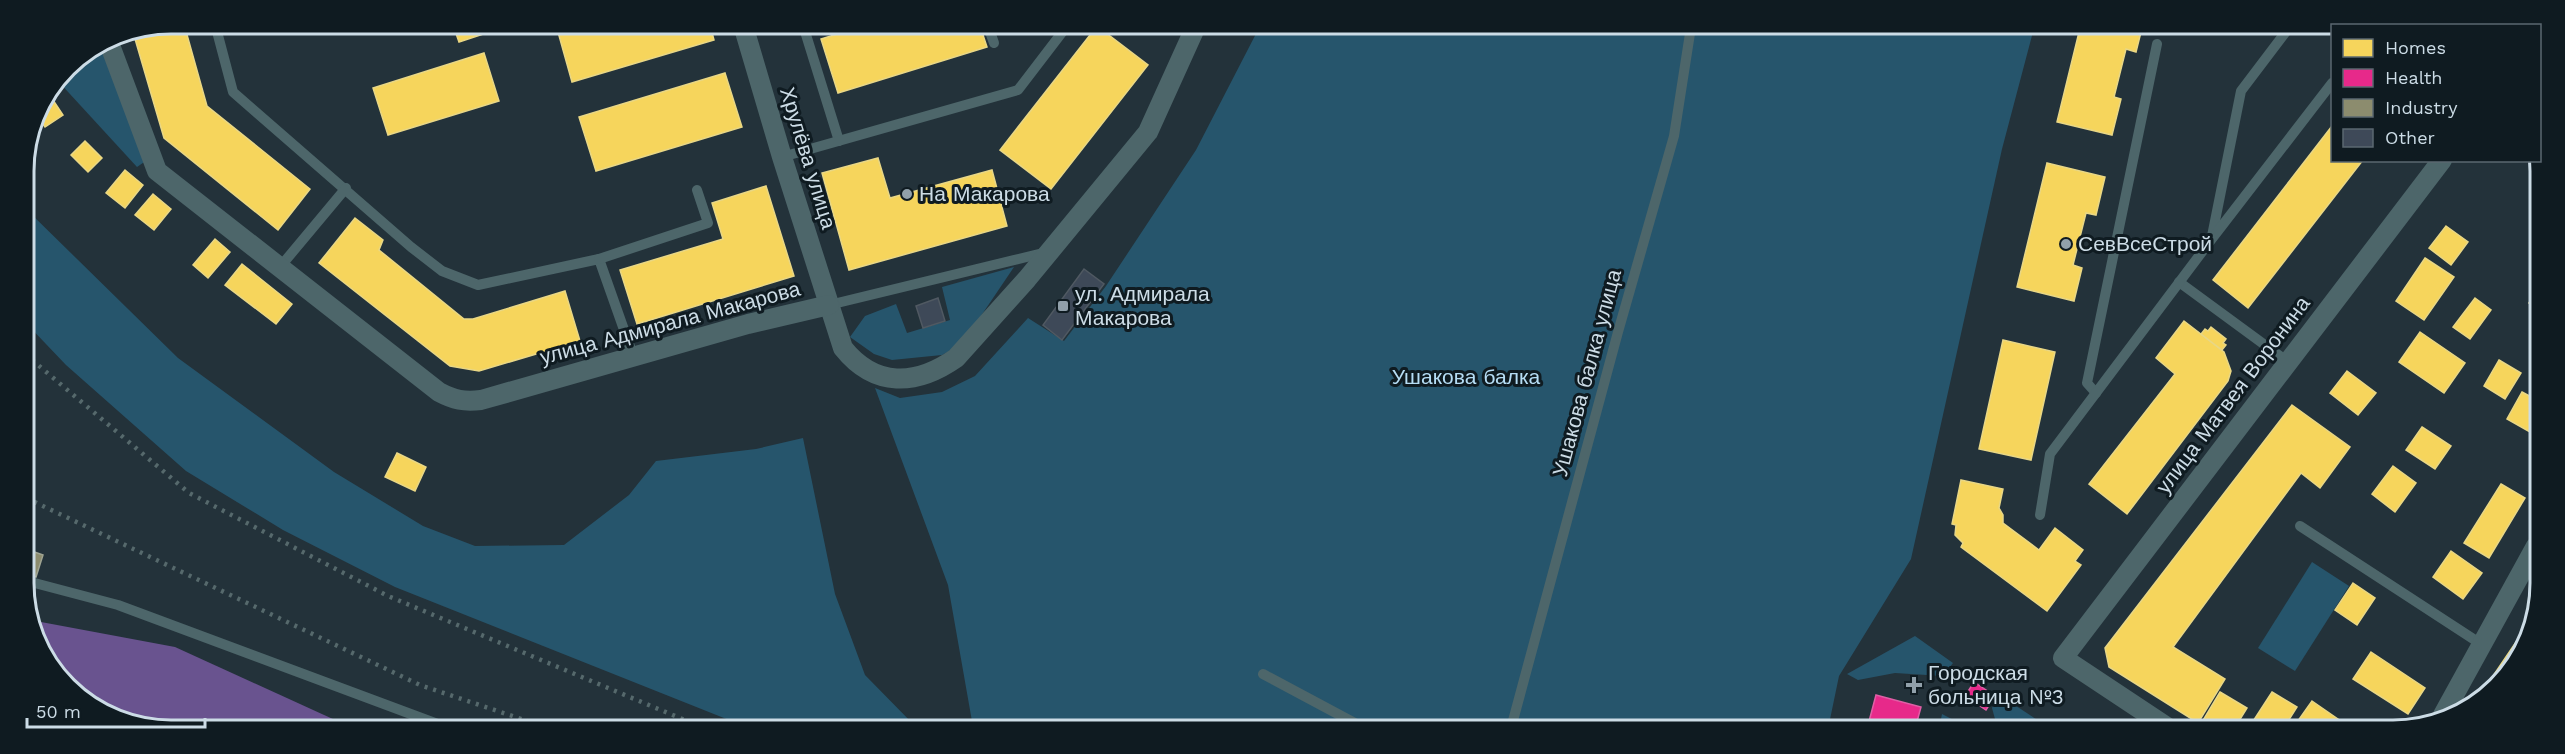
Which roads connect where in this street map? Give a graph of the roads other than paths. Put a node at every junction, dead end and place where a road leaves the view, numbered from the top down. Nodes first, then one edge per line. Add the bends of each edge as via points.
1 (1690, 34) edge
2 (2284, 34) edge
3 (218, 35) edge
4 (746, 35) edge
5 (808, 35) edge
6 (991, 35) edge
7 (1060, 35) edge
8 (1192, 35) edge
9 (994, 43) dead end
10 (2157, 44) dead end
11 (111, 49) edge
12 (2331, 84) edge
13 (839, 141) junction
14 (782, 157) junction
15 (2440, 162) edge
16 (346, 188) junction
17 (697, 190) dead end
18 (2211, 240) junction
19 (1050, 251) junction
20 (599, 259) junction
21 (280, 267) junction
22 (2179, 282) junction
23 (829, 305) junction
24 (634, 358) junction
25 (2288, 362) junction
26 (2096, 393) junction
27 (2040, 515) dead end
28 (2300, 526) dead end
29 (2530, 557) edge
30 (34, 582) edge
31 (2481, 644) junction
32 (1263, 674) dead end
33 (2447, 708) edge
34 (1348, 719) edge
35 (1513, 719) edge
36 (2155, 719) edge
37 (427, 720) edge

1 - 35 lane, Ушакова балка улица via 1674,136
2 - 18 lane via 2241,92
3 - 16 lane via 233,92
4 - 14 street, Хрулёва улица
5 - 13 lane
6 - 9 lane
7 - 13 lane via 1018,90
8 - 19 street, улица Адмирала Макарова via 1149,132
10 - 26 lane via 2087,383
11 - 21 street, улица Адмирала Макарова via 157,171
12 - 18 lane
13 - 14 lane
14 - 23 street, Хрулёва улица
15 - 25 street, улица Матвея Воронина
16 - 20 lane via 442,271 478,285
16 - 21 lane
17 - 20 lane via 708,224
18 - 22 lane
19 - 23 lane
19 - 23 street, улица Адмирала Макарова via 956,358 944,367 904,378 880,377 852,359 843,348
20 - 24 lane
21 - 24 street, улица Адмирала Макарова via 452,399 481,400
22 - 25 lane
22 - 26 lane
23 - 24 street, улица Адмирала Макарова
25 - 36 street, улица Матвея Воронина via 2063,658
26 - 27 lane via 2050,454
28 - 31 lane
29 - 31 street
30 - 37 lane via 118,604
31 - 33 street
32 - 34 lane

